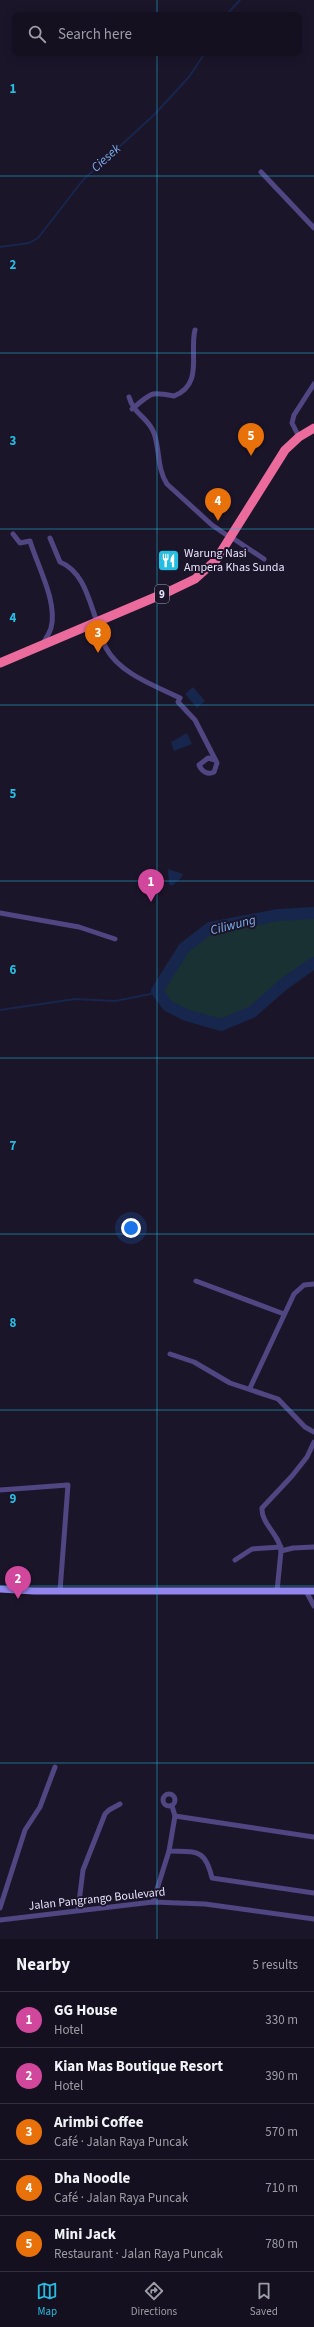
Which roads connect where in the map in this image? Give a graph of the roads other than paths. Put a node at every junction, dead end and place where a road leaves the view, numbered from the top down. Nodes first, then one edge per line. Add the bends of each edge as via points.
1 (261, 172) dead end
2 (314, 228) edge
3 (195, 330) dead end
4 (314, 384) edge
5 (129, 397) dead end
6 (132, 408) junction
7 (314, 428) edge
8 (299, 437) junction
9 (13, 534) dead end
10 (50, 538) dead end
11 (231, 538) junction
12 (264, 559) dead end
13 (96, 622) junction
14 (42, 646) junction
15 (0, 663) edge
16 (215, 760) dead end
17 (0, 913) edge
18 (115, 939) dead end
19 (196, 1281) dead end
20 (314, 1284) edge
21 (284, 1314) junction
22 (170, 1354) dead end
23 (250, 1388) junction
24 (314, 1432) edge
25 (314, 1442) edge
26 (0, 1490) edge
27 (314, 1547) edge
28 (281, 1549) junction
29 (235, 1560) dead end
30 (0, 1589) edge
31 (60, 1591) junction
32 (277, 1591) junction
33 (306, 1591) junction
34 (314, 1591) edge
35 (314, 1606) edge
36 (55, 1767) dead end
37 (120, 1804) dead end
38 (172, 1806) dead end
39 (175, 1816) junction
40 (314, 1837) edge
41 (169, 1851) junction
42 (314, 1893) edge
43 (153, 1902) junction
44 (0, 1908) edge
45 (78, 1910) junction
46 (314, 1919) edge
47 (0, 1920) edge

1 - 2 street
3 - 6 street via 192,346 194,374 185,387 174,396 158,392
4 - 8 street via 294,415 292,423
5 - 6 street
6 - 11 street via 151,426 162,476 168,484 212,525
7 - 8 highway, 9
8 - 11 highway, 9 via 290,444 274,465
9 - 14 street via 20,543 30,541 51,605 51,628
10 - 13 street via 60,562 67,564 82,580
11 - 12 street
11 - 13 highway, 9 via 216,560 195,579
13 - 14 highway, 9
13 - 16 street via 107,650 120,663 146,682 180,698 178,702 194,720
14 - 15 highway, 9
17 - 18 street via 57,922
19 - 21 street
20 - 21 street via 304,1285 298,1290
21 - 23 street
22 - 23 street via 194,1362 230,1383
23 - 24 street via 281,1402 305,1427
25 - 28 street via 307,1457 262,1508 262,1514
26 - 31 street via 68,1485
27 - 28 street
28 - 29 street via 252,1549
28 - 32 street
30 - 31 street
31 - 32 street
32 - 33 street
33 - 34 street
33 - 35 street
36 - 44 street via 40,1807 26,1830
37 - 45 street via 105,1814 84,1870
38 - 39 street
39 - 40 street
39 - 41 street
41 - 42 street via 194,1852 203,1856 208,1861 212,1878
41 - 43 street
43 - 45 street, Jalan Pangrango Boulevard
43 - 46 street, Jalan Pangrango Boulevard via 205,1904
45 - 47 street, Jalan Pangrango Boulevard

